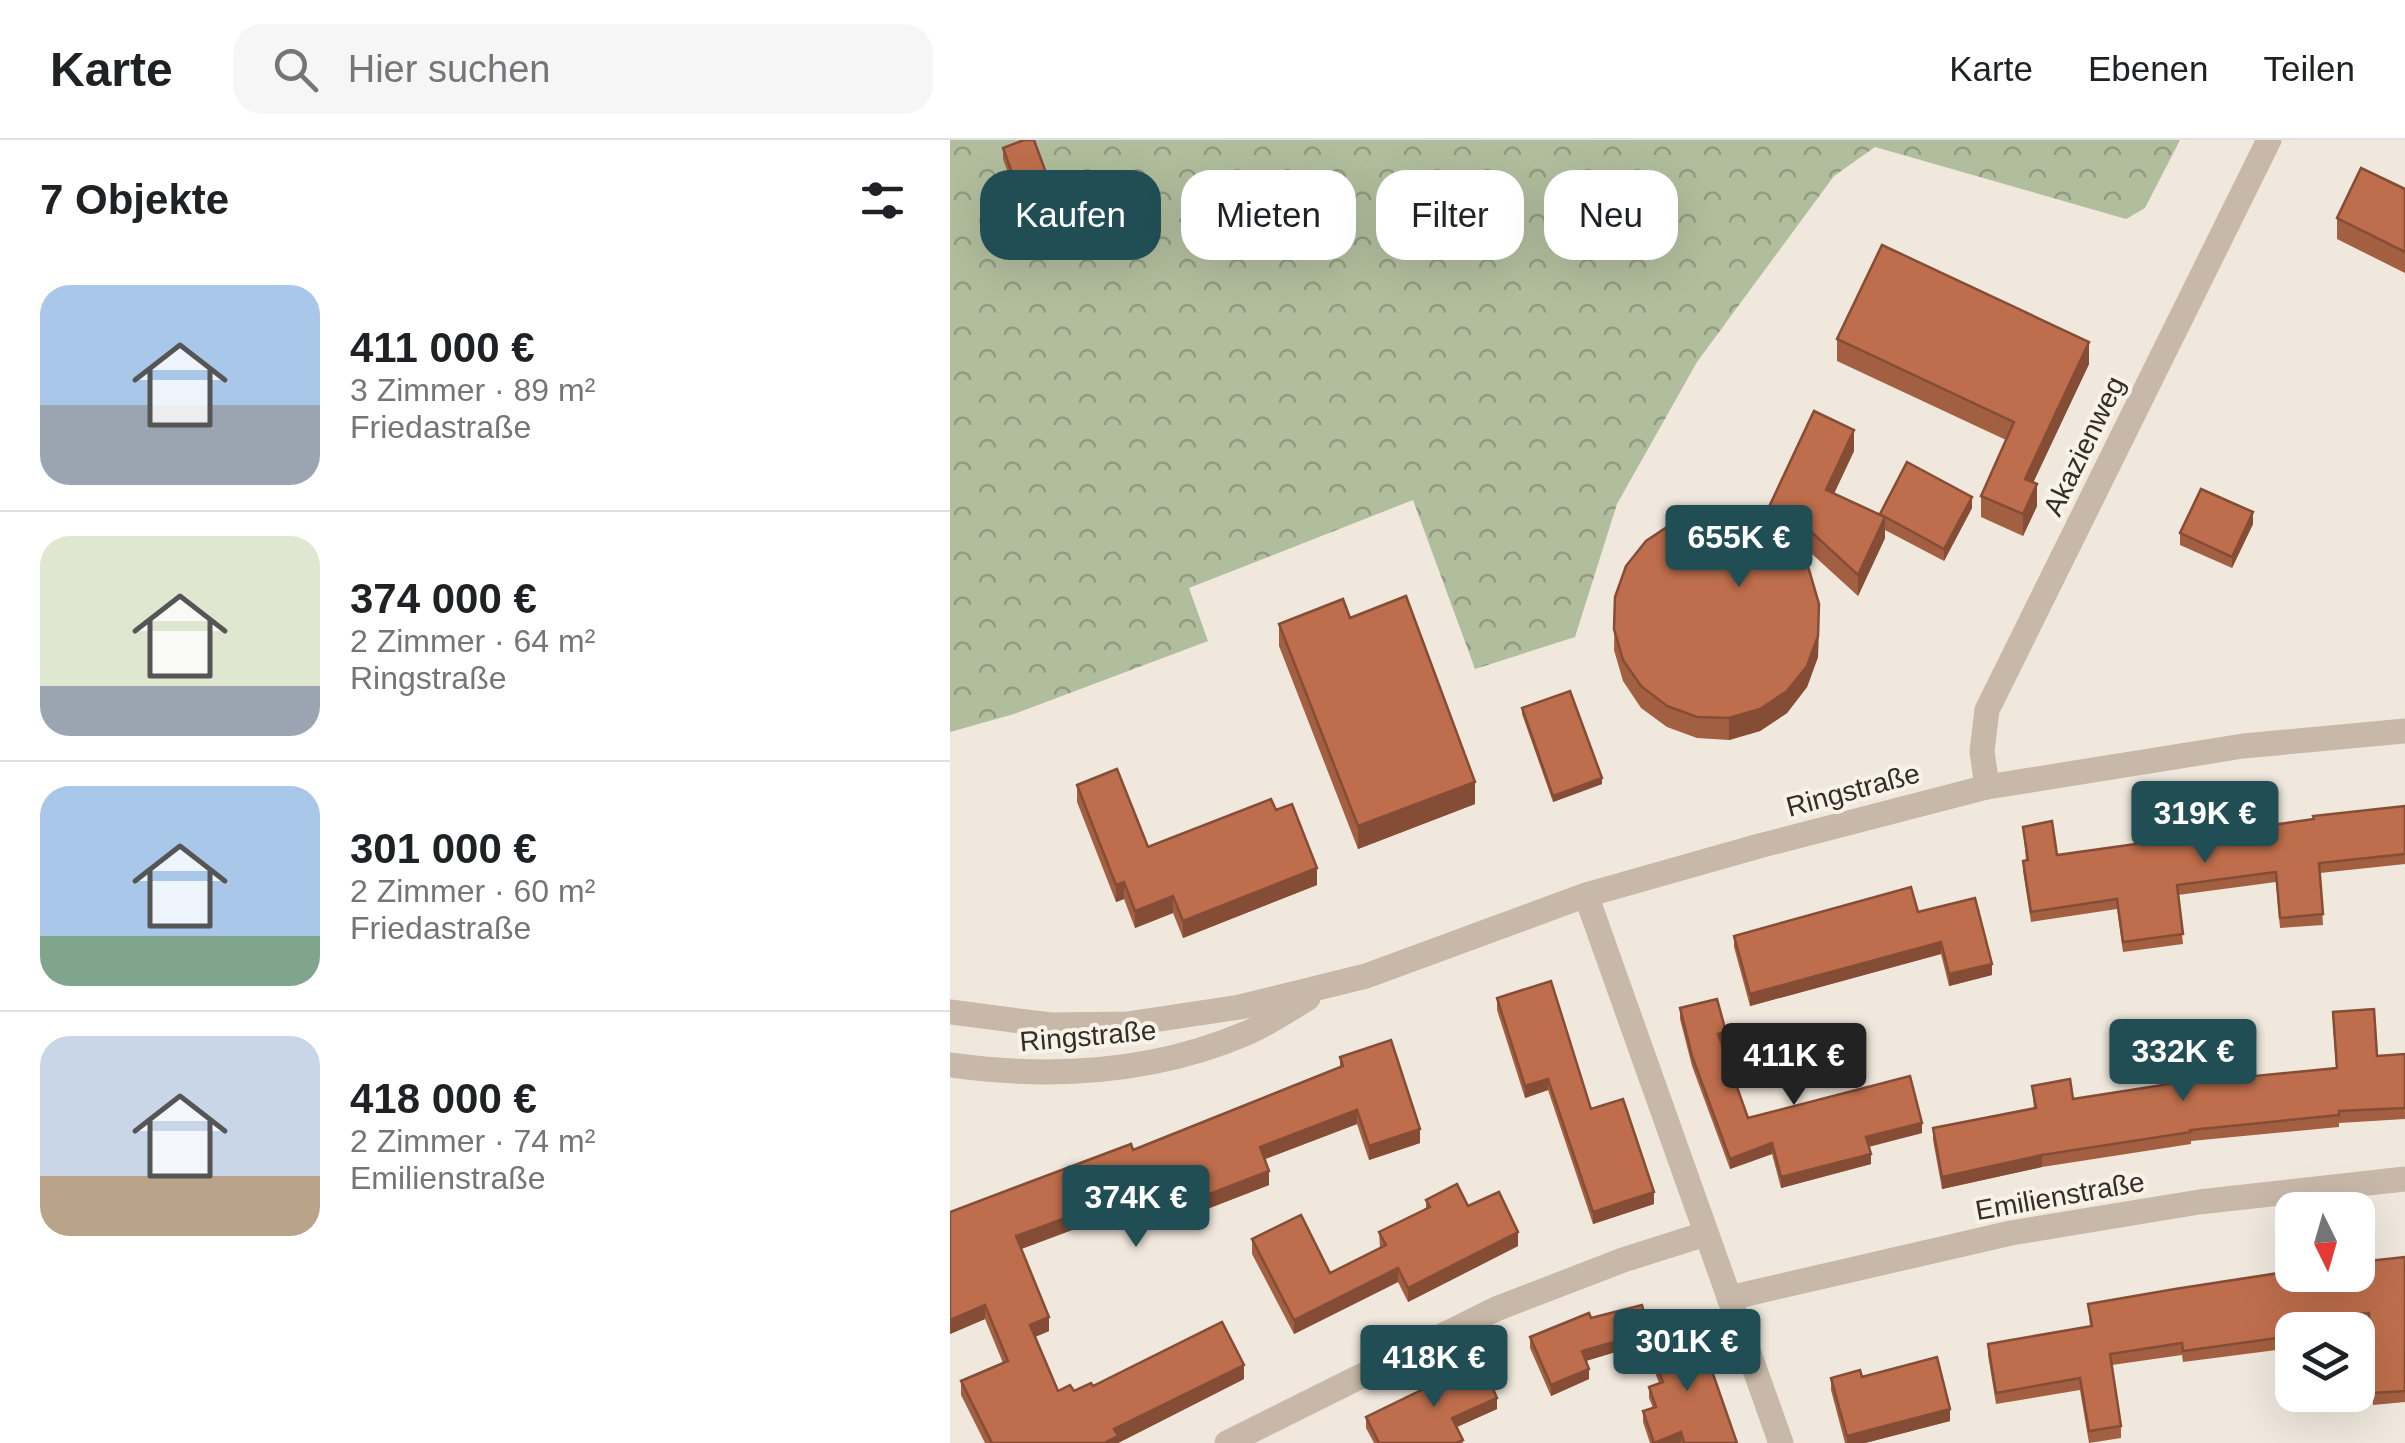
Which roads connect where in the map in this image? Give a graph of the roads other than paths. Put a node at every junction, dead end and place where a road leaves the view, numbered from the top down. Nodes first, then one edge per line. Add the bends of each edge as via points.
1 (2269, 140) edge
2 (2405, 731) edge
3 (1987, 786) junction
4 (1586, 895) junction
5 (1334, 984) junction
6 (950, 1012) edge
7 (950, 1064) edge
8 (2405, 1179) edge
9 (1705, 1234) junction
10 (1729, 1298) junction
11 (1226, 1443) edge
12 (1781, 1443) edge

1 - 3 street, Akazienweg via 1987,710
2 - 3 street, Ringstraße via 2243,746
3 - 4 street, Ringstraße
4 - 5 street, Ringstraße
4 - 9 street
5 - 6 street, Ringstraße via 1127,1024 1051,1025
5 - 7 street, Ringstraße via 1249,1032 1178,1057 1105,1070 1008,1073
8 - 10 street, Emilienstraße via 2199,1202 2011,1233
9 - 10 street
9 - 11 street via 1496,1309
10 - 12 street

